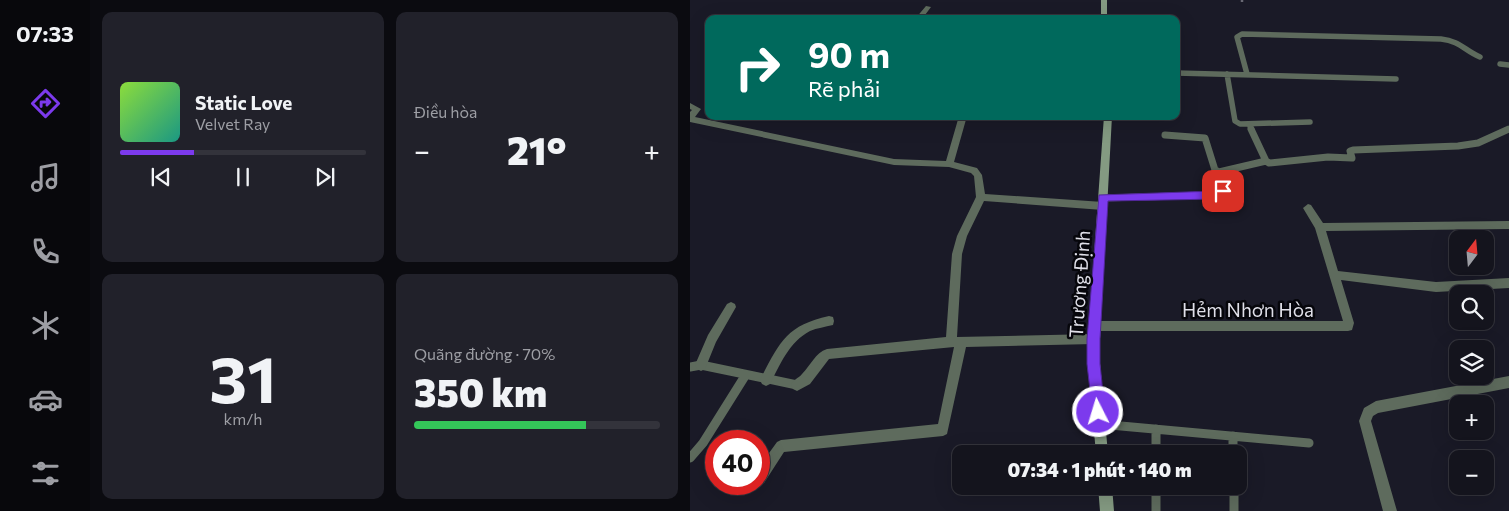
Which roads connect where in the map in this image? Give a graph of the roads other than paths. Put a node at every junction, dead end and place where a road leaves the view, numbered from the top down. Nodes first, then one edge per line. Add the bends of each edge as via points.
1 (1104, 0) edge
2 (928, 6) dead end
3 (921, 15) edge
4 (1104, 15) edge
5 (1480, 57) dead end
6 (1500, 64) dead end
7 (1509, 65) edge
8 (1180, 73) edge
9 (1227, 74) junction
10 (1248, 74) junction
11 (1396, 79) dead end
12 (690, 106) edge
13 (690, 119) edge
14 (963, 120) edge
15 (1108, 120) edge
16 (1310, 122) dead end
17 (1249, 124) junction
18 (1509, 129) edge
19 (1165, 135) dead end
20 (1266, 161) junction
21 (949, 164) junction
22 (1219, 172) junction
23 (981, 197) junction
24 (1103, 202) junction
25 (1308, 208) dead end
26 (1509, 225) edge
27 (1320, 227) junction
28 (1334, 275) junction
29 (1509, 283) edge
30 (731, 307) dead end
31 (828, 322) dead end
32 (1094, 326) junction
33 (1094, 339) junction
34 (956, 342) junction
35 (695, 366) edge
36 (745, 376) junction
37 (766, 380) junction
38 (1509, 382) edge
39 (797, 385) joint
40 (1099, 424) junction
41 (1156, 429) junction
42 (1233, 436) junction
43 (1309, 443) dead end
44 (1101, 445) edge
45 (1156, 445) edge
46 (1234, 445) edge
47 (690, 458) edge
48 (770, 462) edge
49 (1106, 495) edge
50 (1156, 495) edge
51 (1234, 495) edge
52 (1107, 511) edge
53 (1156, 511) edge
54 (1234, 511) edge
55 (1390, 511) edge

1 - 4 street
2 - 3 street
5 - 10 lane via 1468,52 1466,46 1459,42 1450,40 1242,34 1237,37
6 - 7 lane
8 - 9 lane
9 - 10 lane
9 - 17 lane via 1235,120
10 - 11 lane
12 - 13 street via 697,110
13 - 21 street via 894,162
14 - 21 street
15 - 24 street, Trương Định
16 - 17 lane
17 - 20 lane
18 - 20 lane via 1475,144 1424,149 1352,150 1352,158
19 - 22 lane via 1205,138 1215,170
20 - 22 lane
21 - 23 street via 974,170 978,175
22 - 24 lane via 1223,191 1218,195
23 - 24 street
23 - 34 street via 957,254
24 - 32 street, Trương Định
25 - 27 street, Hẻm Nhơn Hòa
26 - 27 street
27 - 28 street, Hẻm Nhơn Hòa
28 - 29 street via 1436,287
28 - 32 street, Hẻm Nhơn Hòa via 1348,326
30 - 35 street
31 - 37 street via 804,327 792,337 783,347
32 - 33 street, Trương Định
33 - 34 street
33 - 40 street, Trương Định
34 - 39 street via 827,354
34 - 48 street via 943,430 781,446
35 - 36 lane
36 - 37 lane
36 - 47 lane
37 - 39 lane
38 - 55 street via 1376,407 1368,412 1365,421
40 - 41 lane
40 - 44 street, Trương Định
41 - 42 lane
41 - 45 lane
42 - 43 lane
42 - 46 lane
49 - 52 street
50 - 53 lane
51 - 54 lane

